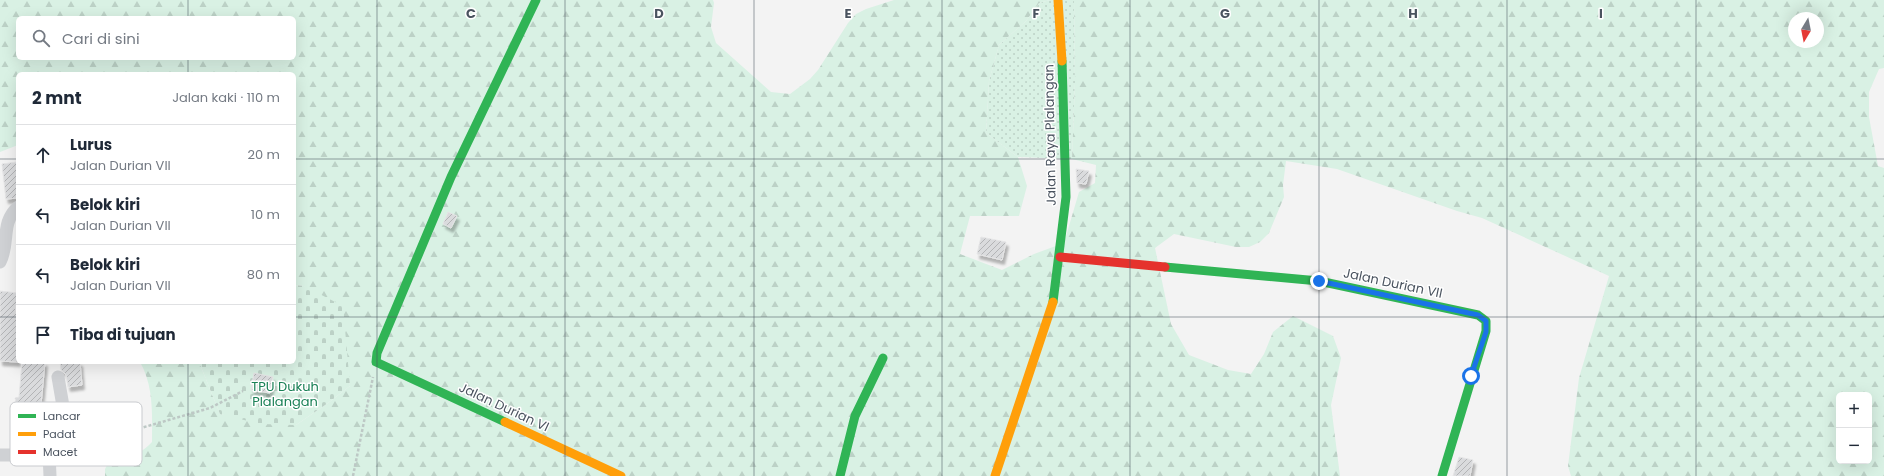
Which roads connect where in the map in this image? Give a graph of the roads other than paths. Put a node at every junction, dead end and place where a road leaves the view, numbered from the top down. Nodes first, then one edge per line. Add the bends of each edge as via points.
1 (536, 0) edge
2 (1058, 0) edge
3 (16, 209) edge
4 (1060, 257) junction
5 (0, 262) edge
6 (883, 358) dead end
7 (58, 377) dead end
8 (62, 402) edge
9 (50, 466) edge
10 (50, 476) edge
11 (621, 476) edge
12 (840, 476) edge
13 (995, 476) edge
14 (1442, 476) edge

1 - 11 street, Jalan Durian VI via 451,177 377,353 376,362
2 - 4 street, Jalan Raya Plalangan via 1066,197
3 - 5 street via 7,222
4 - 13 street, Jalan Raya Plalangan via 1053,304
4 - 14 street, Jalan Durian VII via 1319,281 1478,315 1486,321 1486,332
6 - 12 street via 855,416
7 - 8 street
9 - 10 street

